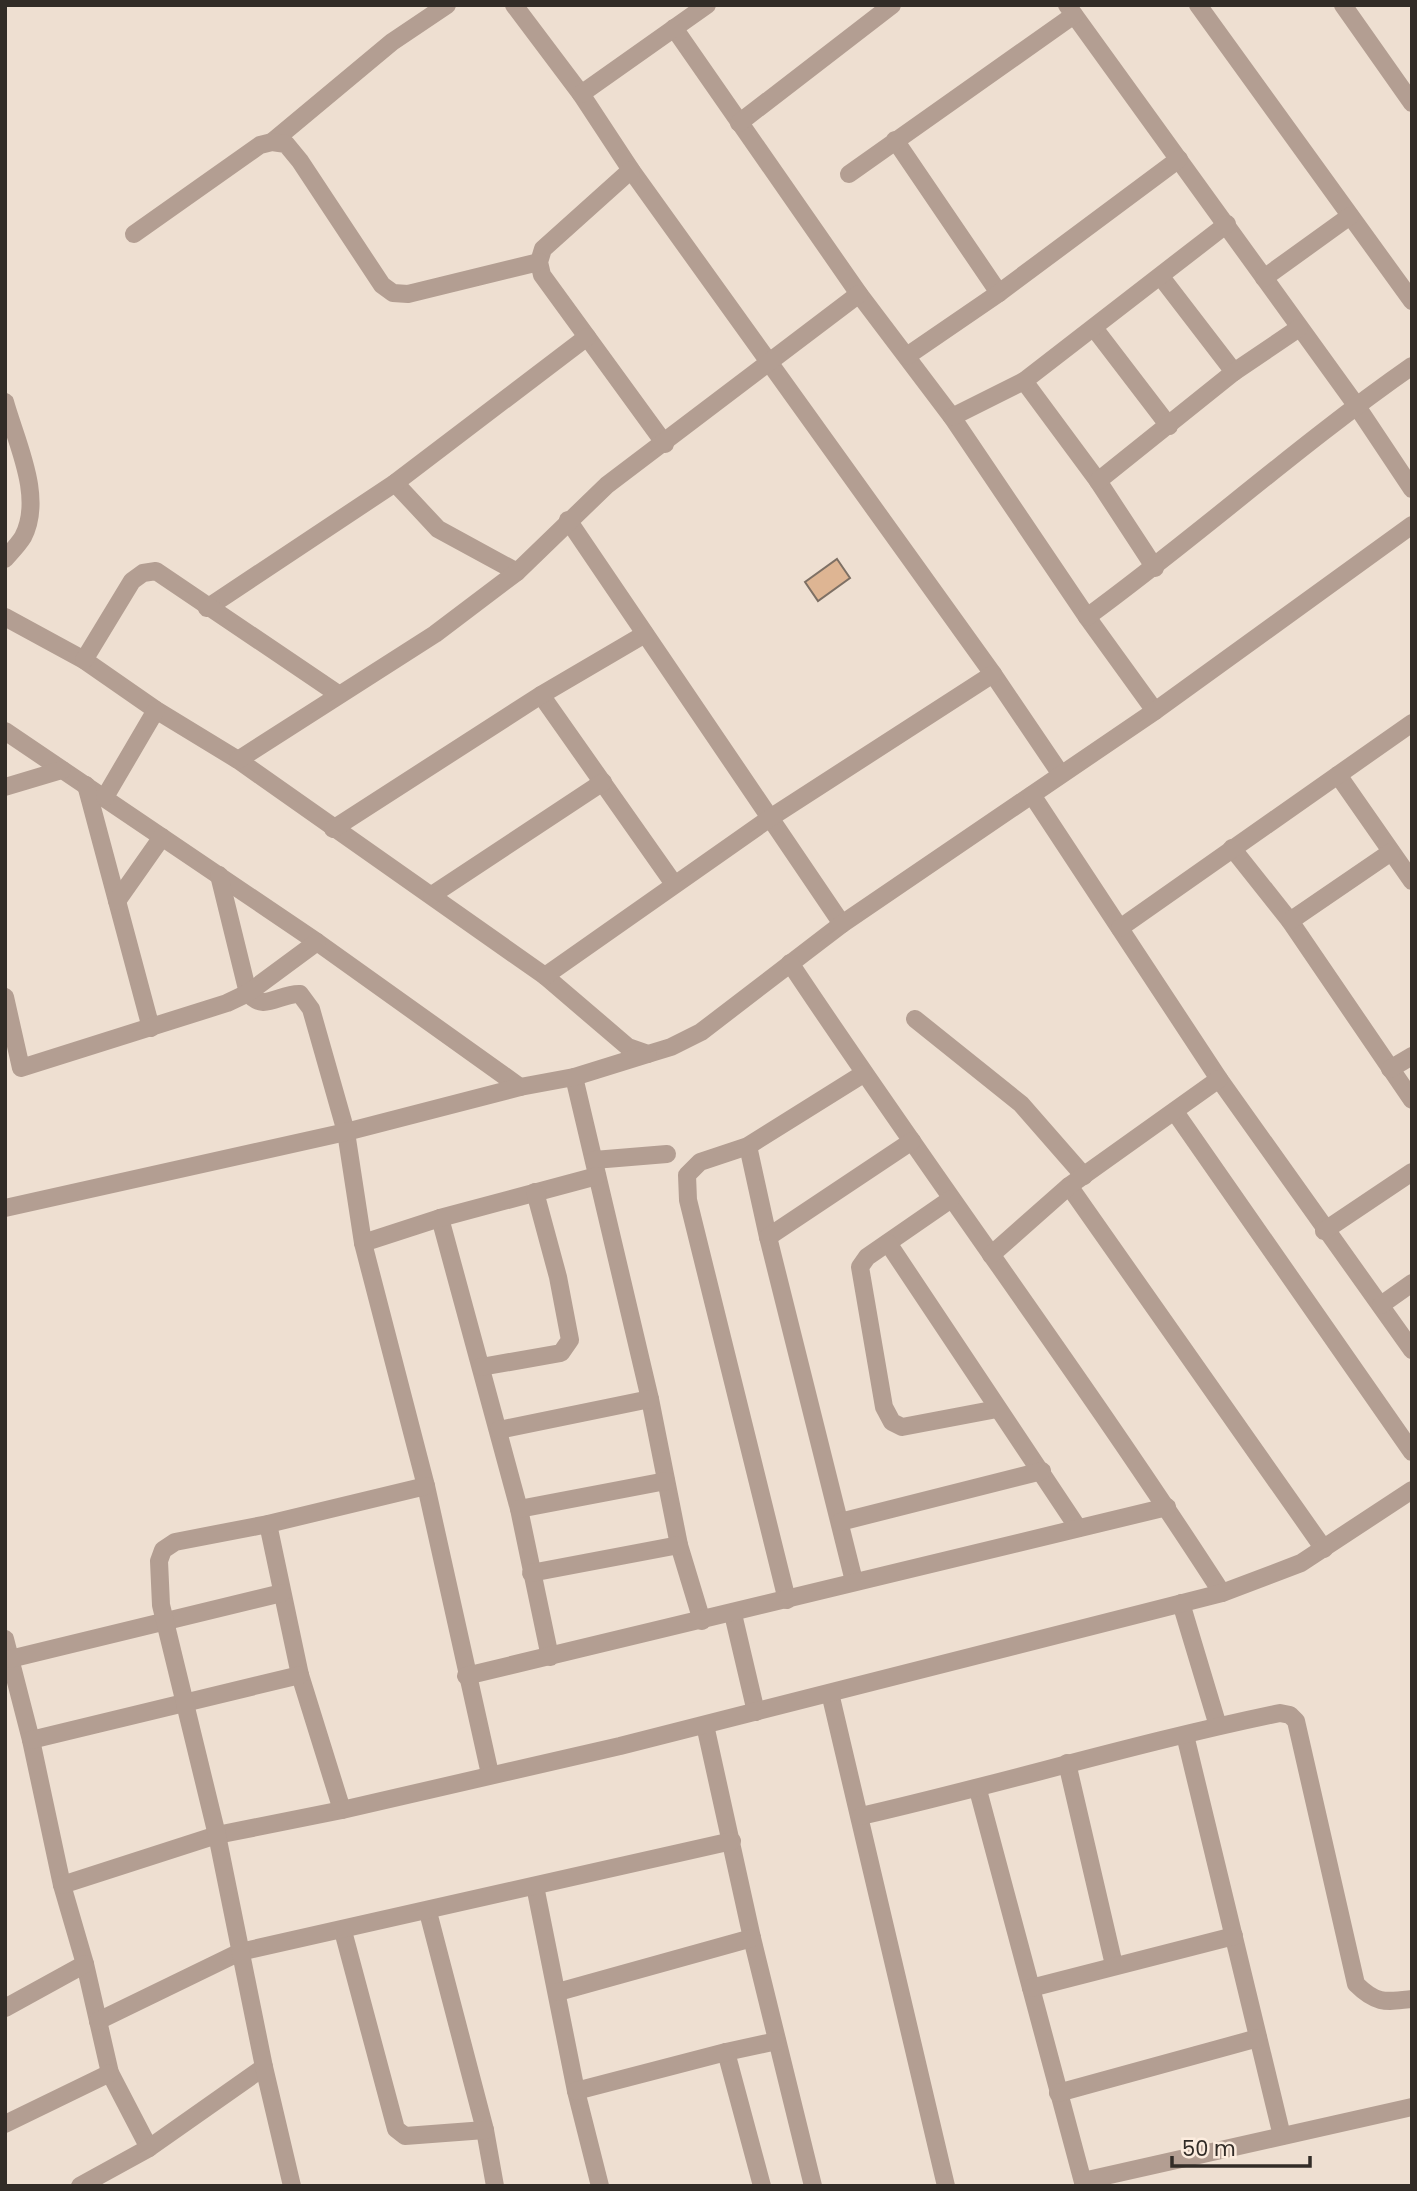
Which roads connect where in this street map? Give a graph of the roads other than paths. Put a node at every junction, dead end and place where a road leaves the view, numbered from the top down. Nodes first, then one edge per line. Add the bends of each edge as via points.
1 (447, 5) edge
2 (514, 5) edge
3 (707, 5) edge
4 (892, 5) edge
5 (1198, 5) edge
6 (1343, 5) edge
7 (1071, 10) edge
8 (674, 28) junction
9 (581, 94) junction
10 (1412, 103) edge
11 (739, 123) junction
12 (895, 140) junction
13 (272, 142) junction
14 (1179, 159) junction
15 (631, 170) junction
16 (849, 174) dead end
17 (1350, 216) junction
18 (1227, 224) junction
19 (134, 234) dead end
20 (539, 262) junction
21 (1161, 277) junction
22 (1264, 278) junction
23 (999, 293) junction
24 (859, 294) junction
25 (1412, 301) edge
26 (1094, 328) junction
27 (1298, 328) junction
28 (587, 337) junction
29 (907, 356) junction
30 (769, 360) junction
31 (1412, 366) edge
32 (1234, 372) junction
33 (1024, 381) junction
34 (5, 402) edge
35 (1356, 405) junction
36 (952, 417) junction
37 (1169, 426) junction
38 (665, 443) junction
39 (1098, 481) junction
40 (395, 483) junction
41 (1412, 489) edge
42 (568, 520) junction
43 (1412, 525) edge
44 (5, 559) edge
45 (1155, 568) junction
46 (517, 572) junction
47 (207, 608) junction
48 (5, 617) edge
49 (1087, 617) junction
50 (645, 634) junction
51 (84, 660) junction
52 (993, 674) junction
53 (338, 694) junction
54 (541, 695) junction
55 (156, 710) junction
56 (1155, 711) junction
57 (1412, 723) edge
58 (5, 731) edge
59 (238, 760) junction
60 (62, 770) junction
61 (1060, 774) junction
62 (1338, 775) junction
63 (603, 782) junction
64 (86, 785) junction
65 (5, 787) edge
66 (1032, 795) junction
67 (104, 797) junction
68 (770, 818) junction
69 (333, 829) junction
70 (162, 837) junction
71 (1233, 848) junction
72 (1391, 852) junction
73 (219, 875) junction
74 (1412, 881) edge
75 (674, 884) junction
76 (432, 895) junction
77 (117, 901) junction
78 (1290, 921) junction
79 (842, 924) junction
80 (1120, 928) junction
81 (317, 942) junction
82 (790, 963) junction
83 (545, 976) junction
84 (248, 993) junction
85 (5, 997) edge
86 (915, 1019) dead end
87 (151, 1028) junction
88 (648, 1054) junction
89 (1412, 1056) edge
90 (1391, 1069) junction
91 (863, 1074) junction
92 (574, 1077) junction
93 (1219, 1079) junction
94 (520, 1087) junction
95 (1412, 1100) edge
96 (1175, 1112) junction
97 (346, 1132) junction
98 (912, 1141) junction
99 (748, 1146) junction
100 (667, 1154) dead end
101 (595, 1168) junction
102 (1412, 1172) edge
103 (1076, 1181) junction
104 (535, 1192) junction
105 (951, 1199) junction
106 (5, 1208) edge
107 (440, 1218) junction
108 (1324, 1231) junction
109 (768, 1237) junction
110 (363, 1243) junction
111 (888, 1243) junction
112 (991, 1255) junction
113 (1412, 1283) edge
114 (1381, 1306) junction
115 (1412, 1350) edge
116 (481, 1367) junction
117 (650, 1399) junction
118 (997, 1409) junction
119 (499, 1430) junction
120 (1412, 1452) edge
121 (1042, 1471) junction
122 (666, 1480) junction
123 (426, 1486) junction
124 (1412, 1490) edge
125 (1167, 1507) junction
126 (519, 1509) junction
127 (840, 1522) junction
128 (268, 1524) junction
129 (1078, 1528) junction
130 (679, 1545) junction
131 (1324, 1549) junction
132 (531, 1573) junction
133 (853, 1581) junction
134 (282, 1593) junction
135 (1222, 1593) junction
136 (787, 1600) junction
137 (1181, 1603) junction
138 (733, 1614) junction
139 (164, 1620) junction
140 (702, 1622) junction
141 (5, 1639) edge
142 (550, 1657) junction
143 (10, 1659) junction
144 (300, 1675) junction
145 (466, 1676) junction
146 (830, 1693) junction
147 (186, 1703) junction
148 (757, 1712) junction
149 (705, 1725) junction
150 (1218, 1726) junction
151 (1185, 1735) junction
152 (31, 1740) junction
153 (1068, 1763) junction
154 (490, 1774) junction
155 (978, 1790) junction
156 (342, 1810) junction
157 (861, 1816) junction
158 (217, 1835) junction
159 (732, 1841) junction
160 (62, 1885) junction
161 (535, 1886) junction
162 (428, 1912) junction
163 (343, 1931) junction
164 (1234, 1936) junction
165 (752, 1938) junction
166 (240, 1952) junction
167 (85, 1964) junction
168 (1114, 1965) junction
169 (1031, 1988) junction
170 (558, 1992) junction
171 (1412, 1999) edge
172 (5, 2008) edge
173 (98, 2021) junction
174 (1258, 2038) junction
175 (777, 2041) junction
176 (726, 2052) junction
177 (264, 2067) junction
178 (110, 2073) junction
179 (576, 2091) junction
180 (1058, 2093) junction
181 (1412, 2107) edge
182 (5, 2124) edge
183 (485, 2130) junction
184 (1282, 2136) junction
185 (149, 2148) junction
186 (1084, 2183) edge
187 (290, 2185) edge
188 (80, 2186) edge
189 (495, 2186) edge
190 (600, 2186) edge
191 (762, 2186) edge
192 (813, 2186) edge
193 (946, 2186) edge

1 - 13 street via 393,42
2 - 9 street
3 - 8 street
4 - 11 street
5 - 17 street
6 - 10 street
7 - 12 street
7 - 14 street
8 - 9 street
8 - 11 street
9 - 15 street
11 - 24 street
12 - 16 street
12 - 23 street
13 - 19 street via 260,145
13 - 20 street via 286,144 300,161 382,285 393,293 408,294
14 - 18 street
14 - 23 street
15 - 20 street via 543,248
15 - 30 street
17 - 22 street
17 - 25 street
18 - 21 street
18 - 22 street
20 - 28 street via 542,275
21 - 26 street
21 - 32 street
22 - 27 street
23 - 29 street
24 - 29 street
24 - 30 street
26 - 33 street
26 - 37 street
27 - 32 street
27 - 35 street
28 - 38 street
28 - 40 street
29 - 36 street
30 - 38 street
30 - 52 street
31 - 35 street
32 - 37 street
33 - 36 street
33 - 39 street
34 - 44 street via 30,490 30,513 23,537
35 - 41 street
35 - 45 street
36 - 49 street
37 - 39 street
38 - 42 street
39 - 45 street
40 - 46 street via 438,529
40 - 47 street
42 - 46 street
42 - 50 street
43 - 56 street
45 - 49 street
46 - 53 street via 435,634
47 - 51 street via 171,579 156,571 143,573 132,581
47 - 53 street
48 - 51 street
49 - 56 street
50 - 54 street
50 - 68 street
51 - 55 street
52 - 61 street
52 - 68 street
53 - 59 street
54 - 63 street
54 - 69 street
55 - 59 street
55 - 67 street
56 - 61 street
57 - 62 street
58 - 60 street
59 - 69 street
60 - 64 street
60 - 65 street
61 - 66 street
62 - 71 street
62 - 72 street
63 - 75 street
63 - 76 street
64 - 67 street
64 - 77 street
66 - 79 street
66 - 80 street
67 - 70 street
68 - 75 street
68 - 79 street
69 - 76 street
70 - 73 street
70 - 77 street
71 - 78 street
71 - 80 street
72 - 74 street
72 - 78 street
73 - 81 street
73 - 84 street
75 - 83 street
76 - 83 street
77 - 87 street
78 - 90 street
79 - 82 street
80 - 93 street
81 - 84 street
81 - 94 street
82 - 88 street via 701,1032
82 - 91 street
83 - 88 street via 610,1034
84 - 87 street
84 - 97 street via 262,1004 290,994 305,999
85 - 87 street via 21,1068
86 - 103 street via 1021,1104
88 - 92 street
89 - 90 street
90 - 95 street
91 - 98 street
91 - 99 street
92 - 94 street
92 - 101 street
93 - 96 street
93 - 108 street
94 - 97 street
96 - 103 street
96 - 120 street
97 - 106 street
97 - 110 street
98 - 105 street
98 - 109 street
99 - 109 street
99 - 136 street via 691,1167 688,1200
100 - 101 street
101 - 104 street
101 - 117 street
102 - 108 street
103 - 112 street
103 - 131 street
104 - 107 street
104 - 116 street via 570,1340 561,1353
105 - 111 street
105 - 112 street
107 - 110 street
107 - 116 street
108 - 114 street
109 - 127 street
110 - 123 street
111 - 118 street
111 - 118 street via 860,1266 884,1407 892,1422 919,1426
112 - 125 street
113 - 114 street
114 - 115 street
116 - 119 street
117 - 119 street
117 - 122 street
118 - 121 street
119 - 126 street
121 - 127 street
121 - 129 street
122 - 126 street
122 - 130 street
123 - 128 street
123 - 145 street
124 - 131 street
125 - 129 street
125 - 135 street
126 - 132 street
127 - 133 street
128 - 134 street
128 - 139 street via 175,1542 163,1550 158,1582
129 - 133 street
130 - 132 street
130 - 140 street
131 - 135 street via 1276,1574
132 - 142 street
133 - 136 street
134 - 139 street
134 - 144 street
135 - 137 street
136 - 138 street
137 - 146 street
137 - 150 street
138 - 140 street
138 - 148 street
139 - 143 street
139 - 147 street
140 - 142 street
141 - 143 street
142 - 145 street
143 - 152 street
144 - 147 street
144 - 156 street
145 - 154 street
146 - 148 street
146 - 157 street
147 - 152 street
147 - 158 street
148 - 149 street
149 - 154 street
149 - 159 street
150 - 151 street
150 - 171 street via 1280,1713 1290,1714 1296,1721 1356,1984 1369,1998 1385,2002
151 - 153 street
151 - 164 street
152 - 160 street
153 - 155 street
153 - 168 street
154 - 156 street
155 - 157 street
155 - 169 street
156 - 158 street
157 - 193 street
158 - 160 street
158 - 166 street
159 - 161 street
159 - 165 street
160 - 167 street
161 - 162 street
161 - 170 street
162 - 163 street
162 - 183 street
163 - 166 street
163 - 183 street via 396,2129 405,2136
164 - 168 street
164 - 174 street
165 - 170 street
165 - 175 street
166 - 173 street
166 - 177 street
167 - 172 street
167 - 173 street
168 - 169 street
169 - 180 street
170 - 179 street
173 - 178 street
174 - 180 street
174 - 184 street
175 - 176 street
175 - 192 street
176 - 179 street
176 - 191 street
177 - 185 street
177 - 187 street
178 - 182 street
178 - 185 street
179 - 190 street
180 - 186 street
181 - 184 street
183 - 189 street
184 - 186 street
185 - 188 street

